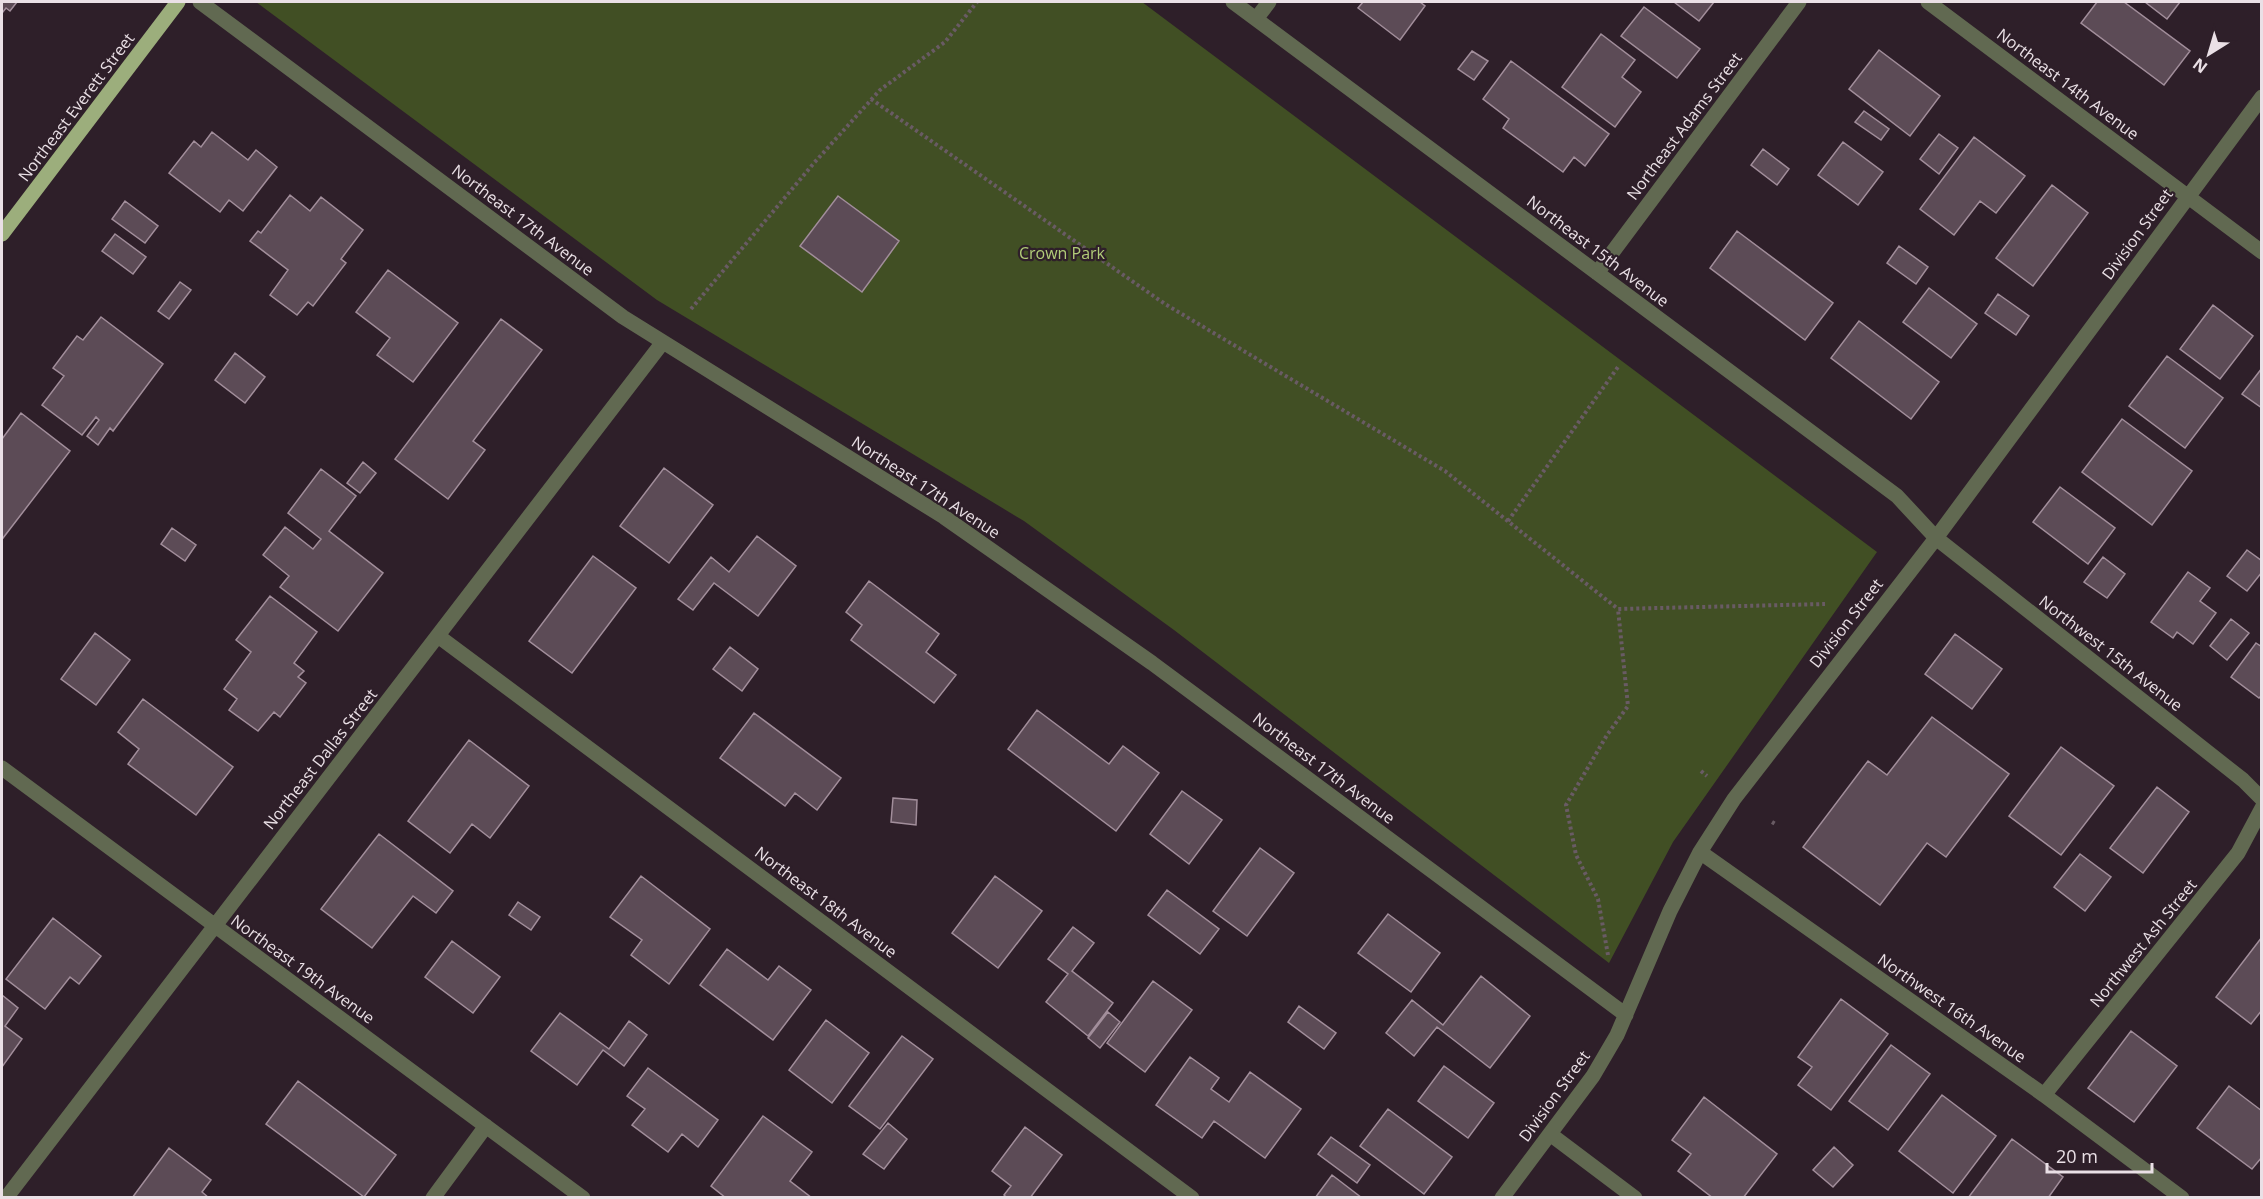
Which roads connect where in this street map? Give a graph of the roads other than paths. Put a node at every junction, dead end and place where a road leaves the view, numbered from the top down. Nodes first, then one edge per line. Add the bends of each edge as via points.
1 (178, 2) edge
2 (200, 2) edge
3 (1233, 2) edge
4 (1269, 2) edge
5 (1799, 2) edge
6 (1928, 2) edge
7 (1256, 19) junction
8 (2262, 97) edge
9 (2187, 196) junction
10 (2, 234) edge
11 (2262, 252) edge
12 (1597, 273) junction
13 (663, 342) junction
14 (1936, 538) junction
15 (438, 636) junction
16 (2, 768) edge
17 (2262, 799) edge
18 (2262, 808) edge
19 (1700, 852) junction
20 (214, 926) junction
21 (1626, 1015) junction
22 (2044, 1095) junction
23 (486, 1126) junction
24 (1550, 1134) junction
25 (6, 1197) edge
26 (433, 1197) edge
27 (583, 1197) edge
28 (1192, 1197) edge
29 (1502, 1197) edge
30 (1635, 1197) edge
31 (2182, 1197) edge

1 - 10 main road, Northeast Everett Street
2 - 13 street, Northeast 17th Avenue via 623,317
3 - 7 street, Northeast 15th Avenue
4 - 7 street
5 - 12 street, Northeast Adams Street
6 - 9 street, Northeast 14th Avenue
7 - 12 street, Northeast 15th Avenue
8 - 9 street, Division Street
9 - 11 street, Northeast 14th Avenue
9 - 14 street, Division Street
12 - 14 street, Northeast 15th Avenue via 1897,496
13 - 15 street, Northeast Dallas Street
13 - 21 street, Northeast 17th Avenue via 944,518 1152,663
14 - 17 street, Northwest 15th Avenue
14 - 19 street, Division Street via 1734,799
15 - 20 street, Northeast Dallas Street
15 - 28 street, Northeast 18th Avenue
16 - 20 street, Northeast 19th Avenue
18 - 22 street, Northwest Ash Street via 2238,853
19 - 21 street, Division Street
19 - 22 street, Northwest 16th Avenue
20 - 23 street, Northeast 19th Avenue
20 - 25 street, Northeast Dallas Street
21 - 24 street, Division Street via 1593,1076
22 - 31 street, Northwest 16th Avenue
23 - 26 street
23 - 27 street, Northeast 19th Avenue
24 - 29 street, Division Street
24 - 30 street

